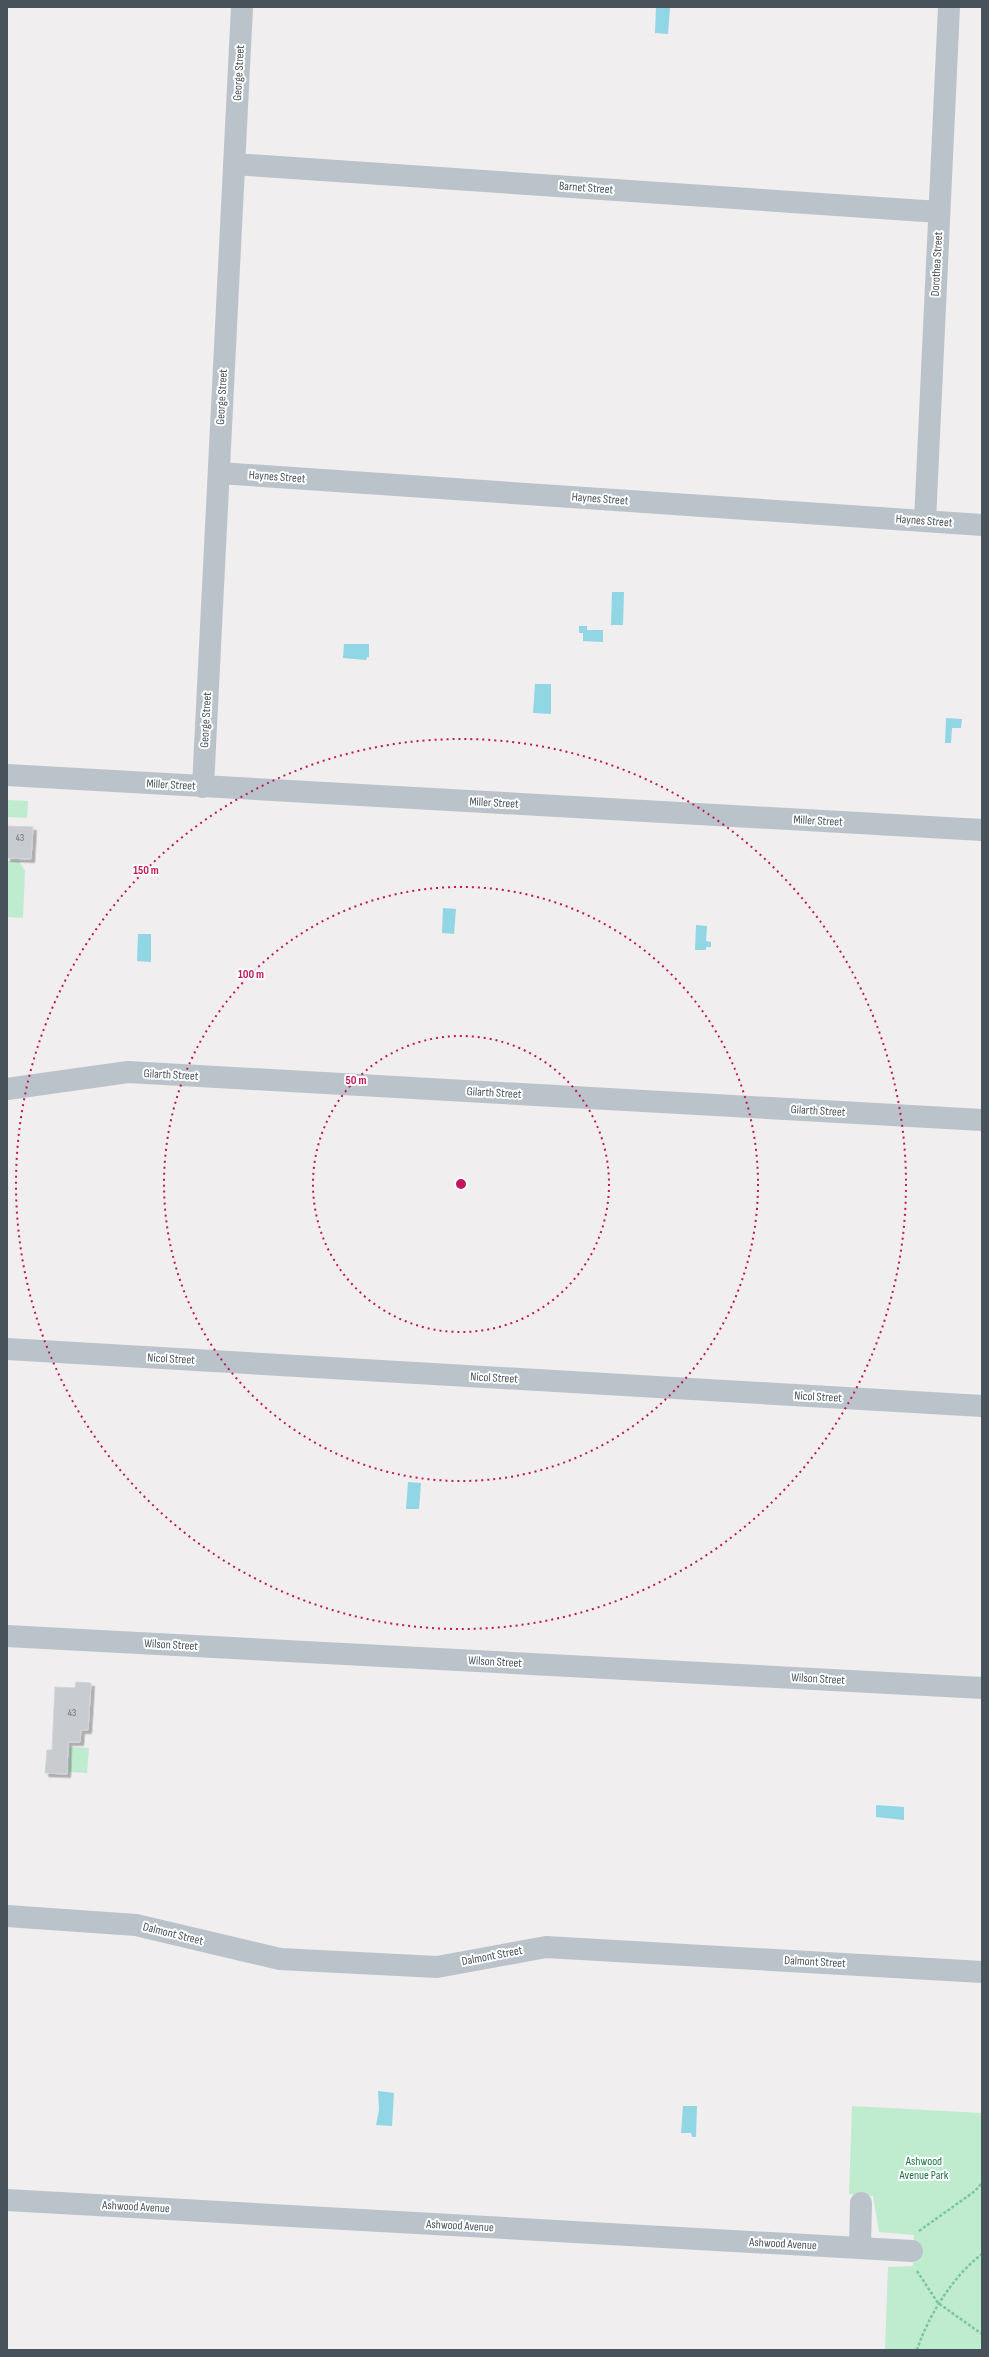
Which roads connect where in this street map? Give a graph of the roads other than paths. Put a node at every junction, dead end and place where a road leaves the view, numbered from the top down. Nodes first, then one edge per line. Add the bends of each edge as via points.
1 (242, 7) edge
2 (949, 7) edge
3 (234, 164) junction
4 (939, 212) junction
5 (218, 473) junction
6 (925, 521) junction
7 (982, 525) edge
8 (7, 775) edge
9 (203, 787) junction
10 (982, 830) edge
11 (7, 1089) edge
12 (982, 1120) edge
13 (7, 1349) edge
14 (982, 1406) edge
15 (7, 1636) edge
16 (982, 1688) edge
17 (7, 1916) edge
18 (982, 1972) edge
19 (7, 2200) edge
20 (861, 2203) dead end
21 (860, 2248) junction
22 (912, 2251) road end

1 - 3 street, George Street
2 - 4 street, Dorothea Street
3 - 4 street, Barnet Street
3 - 5 street, George Street
4 - 6 street, Dorothea Street
5 - 6 street, Haynes Street
5 - 9 street, George Street
6 - 7 street, Haynes Street
8 - 9 street, Miller Street
9 - 10 street, Miller Street
11 - 12 street, Gilarth Street via 128,1072
13 - 14 street, Nicol Street
15 - 16 street, Wilson Street
17 - 18 street, Dalmont Street via 136,1925 280,1959 437,1967 546,1947
19 - 21 street, Ashwood Avenue
20 - 21 street
21 - 22 street, Ashwood Avenue

